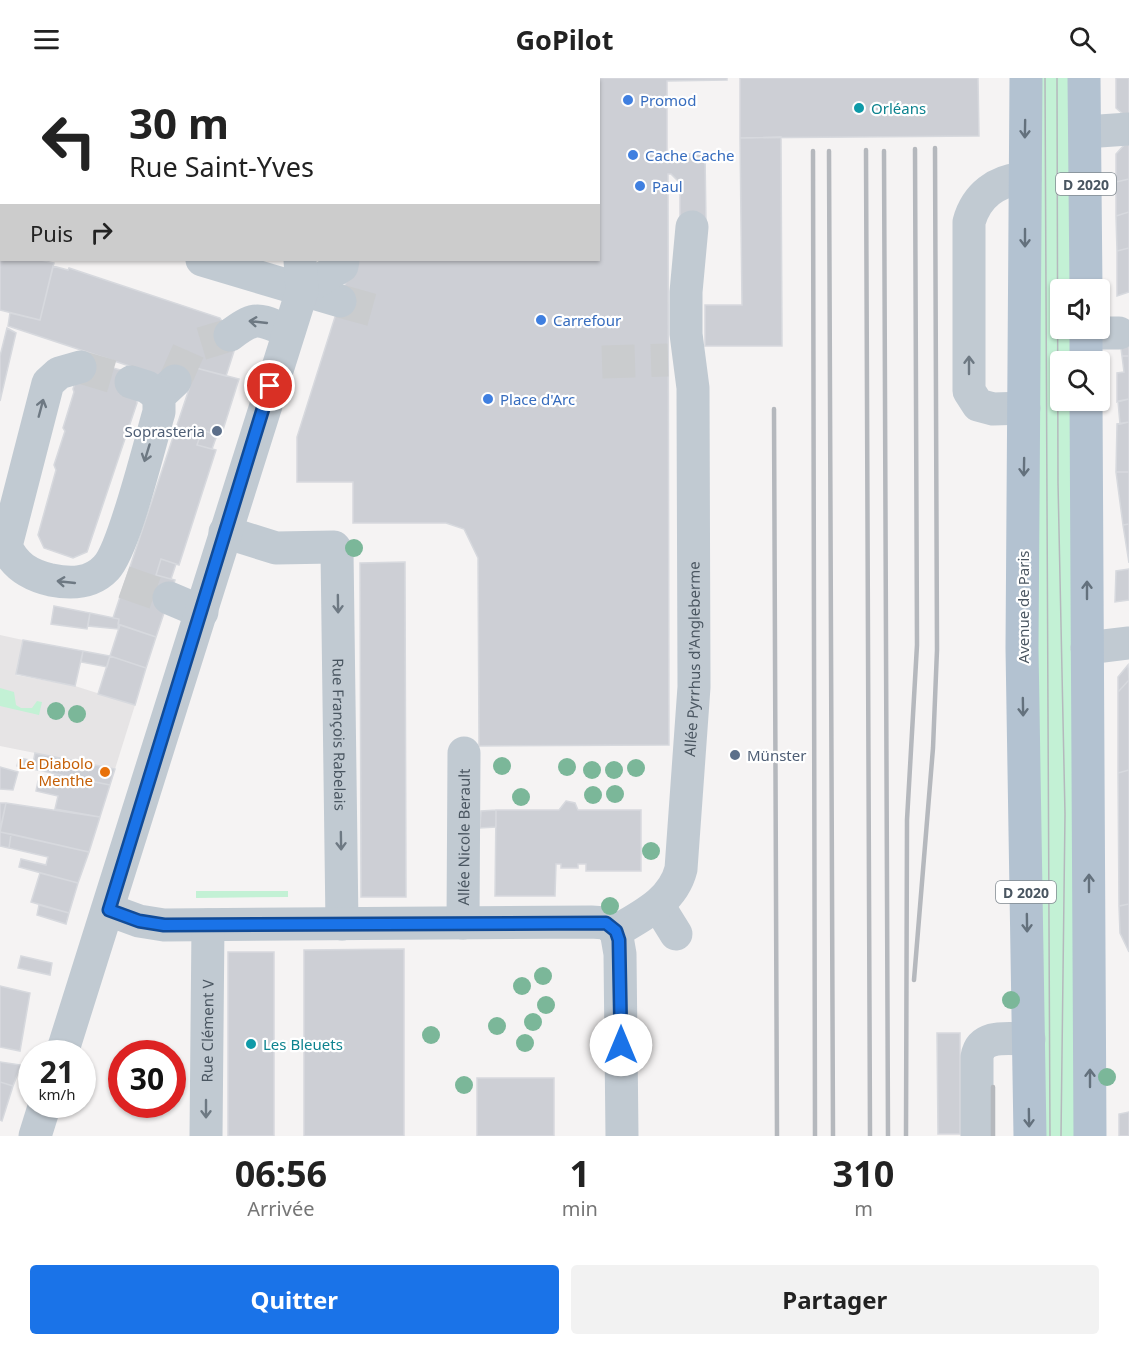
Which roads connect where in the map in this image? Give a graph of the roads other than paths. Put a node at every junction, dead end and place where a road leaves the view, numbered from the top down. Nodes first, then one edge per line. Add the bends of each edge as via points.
1 (1026, 78) edge
2 (1084, 78) edge
3 (1129, 129) edge
4 (1085, 132) junction
5 (1025, 179) junction
6 (692, 227) dead end
7 (206, 261) edge
8 (325, 261) edge
9 (344, 261) edge
10 (301, 275) edge
11 (1086, 279) edge
12 (340, 301) tunnel mouth
13 (289, 331) junction
14 (1119, 333) dead end
15 (230, 334) tunnel mouth
16 (1086, 341) edge
17 (80, 367) tunnel mouth
18 (155, 386) tunnel mouth
19 (1024, 408) junction
20 (1086, 411) edge
21 (225, 532) junction
22 (169, 598) tunnel mouth
23 (202, 612) junction
24 (1129, 643) edge
25 (1087, 648) junction
26 (464, 753) dead end
27 (658, 904) junction
28 (109, 910) junction
29 (463, 923) junction
30 (342, 924) junction
31 (208, 925) junction
32 (616, 931) junction
33 (676, 934) dead end
34 (1029, 1039) junction
35 (66, 1040) edge
36 (40, 1118) edge
37 (34, 1136) edge
38 (206, 1136) edge
39 (622, 1136) edge
40 (977, 1136) edge
41 (1030, 1136) edge
42 (1090, 1136) edge

1 -> 5 main road, Avenue de Paris / D 2020
2 - 4 main road, D 2020
3 - 4 street
4 - 11 main road, D 2020
5 -> 19 main road, Avenue de Paris / D 2020
19 -> 5 street via 993,409 978,405 969,391 969,222 973,206 984,193 1005,182
6 - 27 street, Allée Pyrrhus d'Angleberme via 678,358 693,388 694,687 681,869 678,882
7 - 10 street via 284,282
8 - 10 street via 322,270
9 - 10 street via 342,266
10 - 12 street
10 - 13 street
13 -> 15 street via 256,320
13 - 21 street
14 - 16 street
18 -> 17 street via 159,412 120,570 70,584 23,570 11,559 6,546 48,383 59,372
19 -> 34 main road, Avenue de Paris / D 2020 via 1022,648
25 -> 20 main road
21 - 23 street
21 -> 30 street, Rue François Rabelais via 276,548 334,547 337,551
22 - 23 street
23 - 28 street
24 - 25 street
42 -> 25 main road
26 - 29 street, Allée Nicole Berault
27 - 32 street, Allée Pyrrhus d'Angleberme
27 - 33 street
28 - 31 street via 164,925
28 - 35 street
29 - 30 street
29 - 32 street via 591,922 606,923
30 - 31 street
31 -> 38 street, Rue Clément V
32 - 39 street via 620,954
34 - 40 street via 989,1039 980,1046
34 -> 41 main road, Avenue de Paris / D 2020
36 - 37 street

